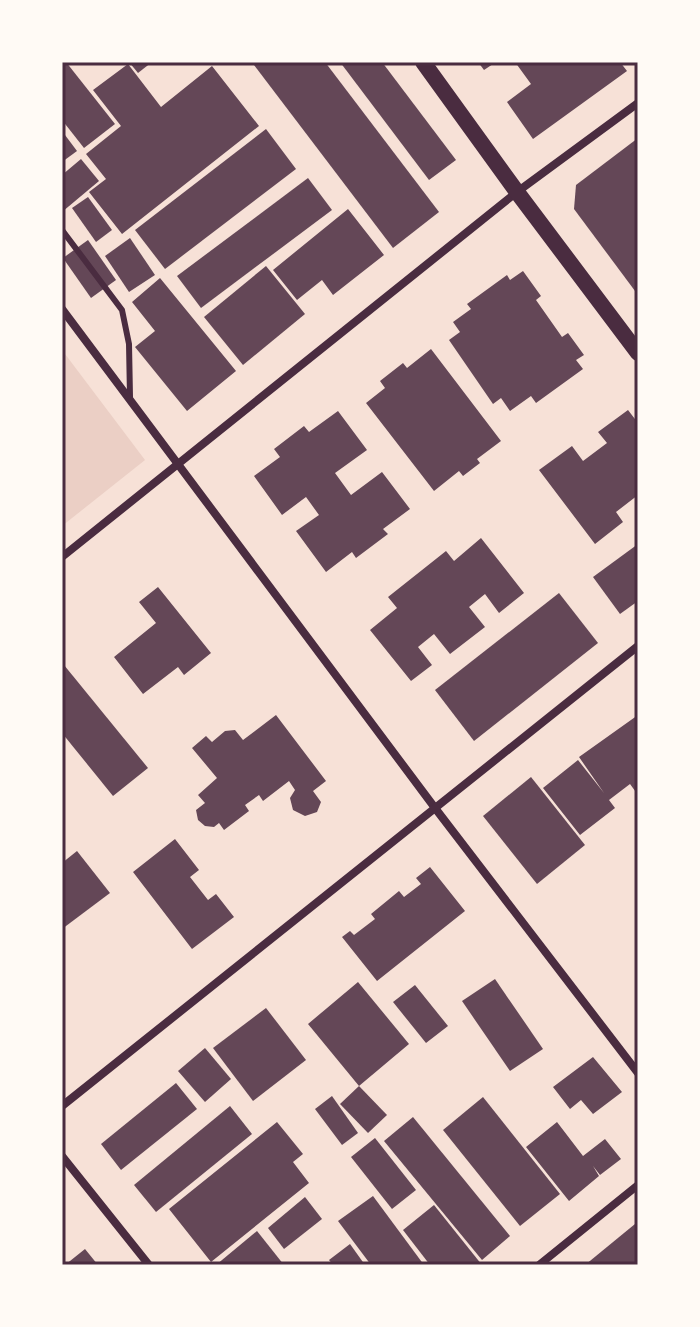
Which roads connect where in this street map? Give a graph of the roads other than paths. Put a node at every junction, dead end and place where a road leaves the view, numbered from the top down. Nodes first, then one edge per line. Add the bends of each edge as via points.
1 (423, 62) edge
2 (638, 103) edge
3 (517, 192) junction
4 (62, 230) edge
5 (62, 309) edge
6 (638, 353) edge
7 (130, 400) junction
8 (177, 465) junction
9 (62, 557) edge
10 (638, 646) edge
11 (435, 808) junction
12 (638, 1073) edge
13 (62, 1106) edge
14 (62, 1156) edge
15 (638, 1185) edge
16 (149, 1265) edge
17 (539, 1265) edge

1 - 3 main road
2 - 3 street
3 - 6 main road
3 - 8 street
4 - 7 lane via 122,310
5 - 7 street
7 - 8 street
8 - 9 street
8 - 11 street
10 - 11 street
11 - 12 street
11 - 13 street
14 - 16 street
15 - 17 street

